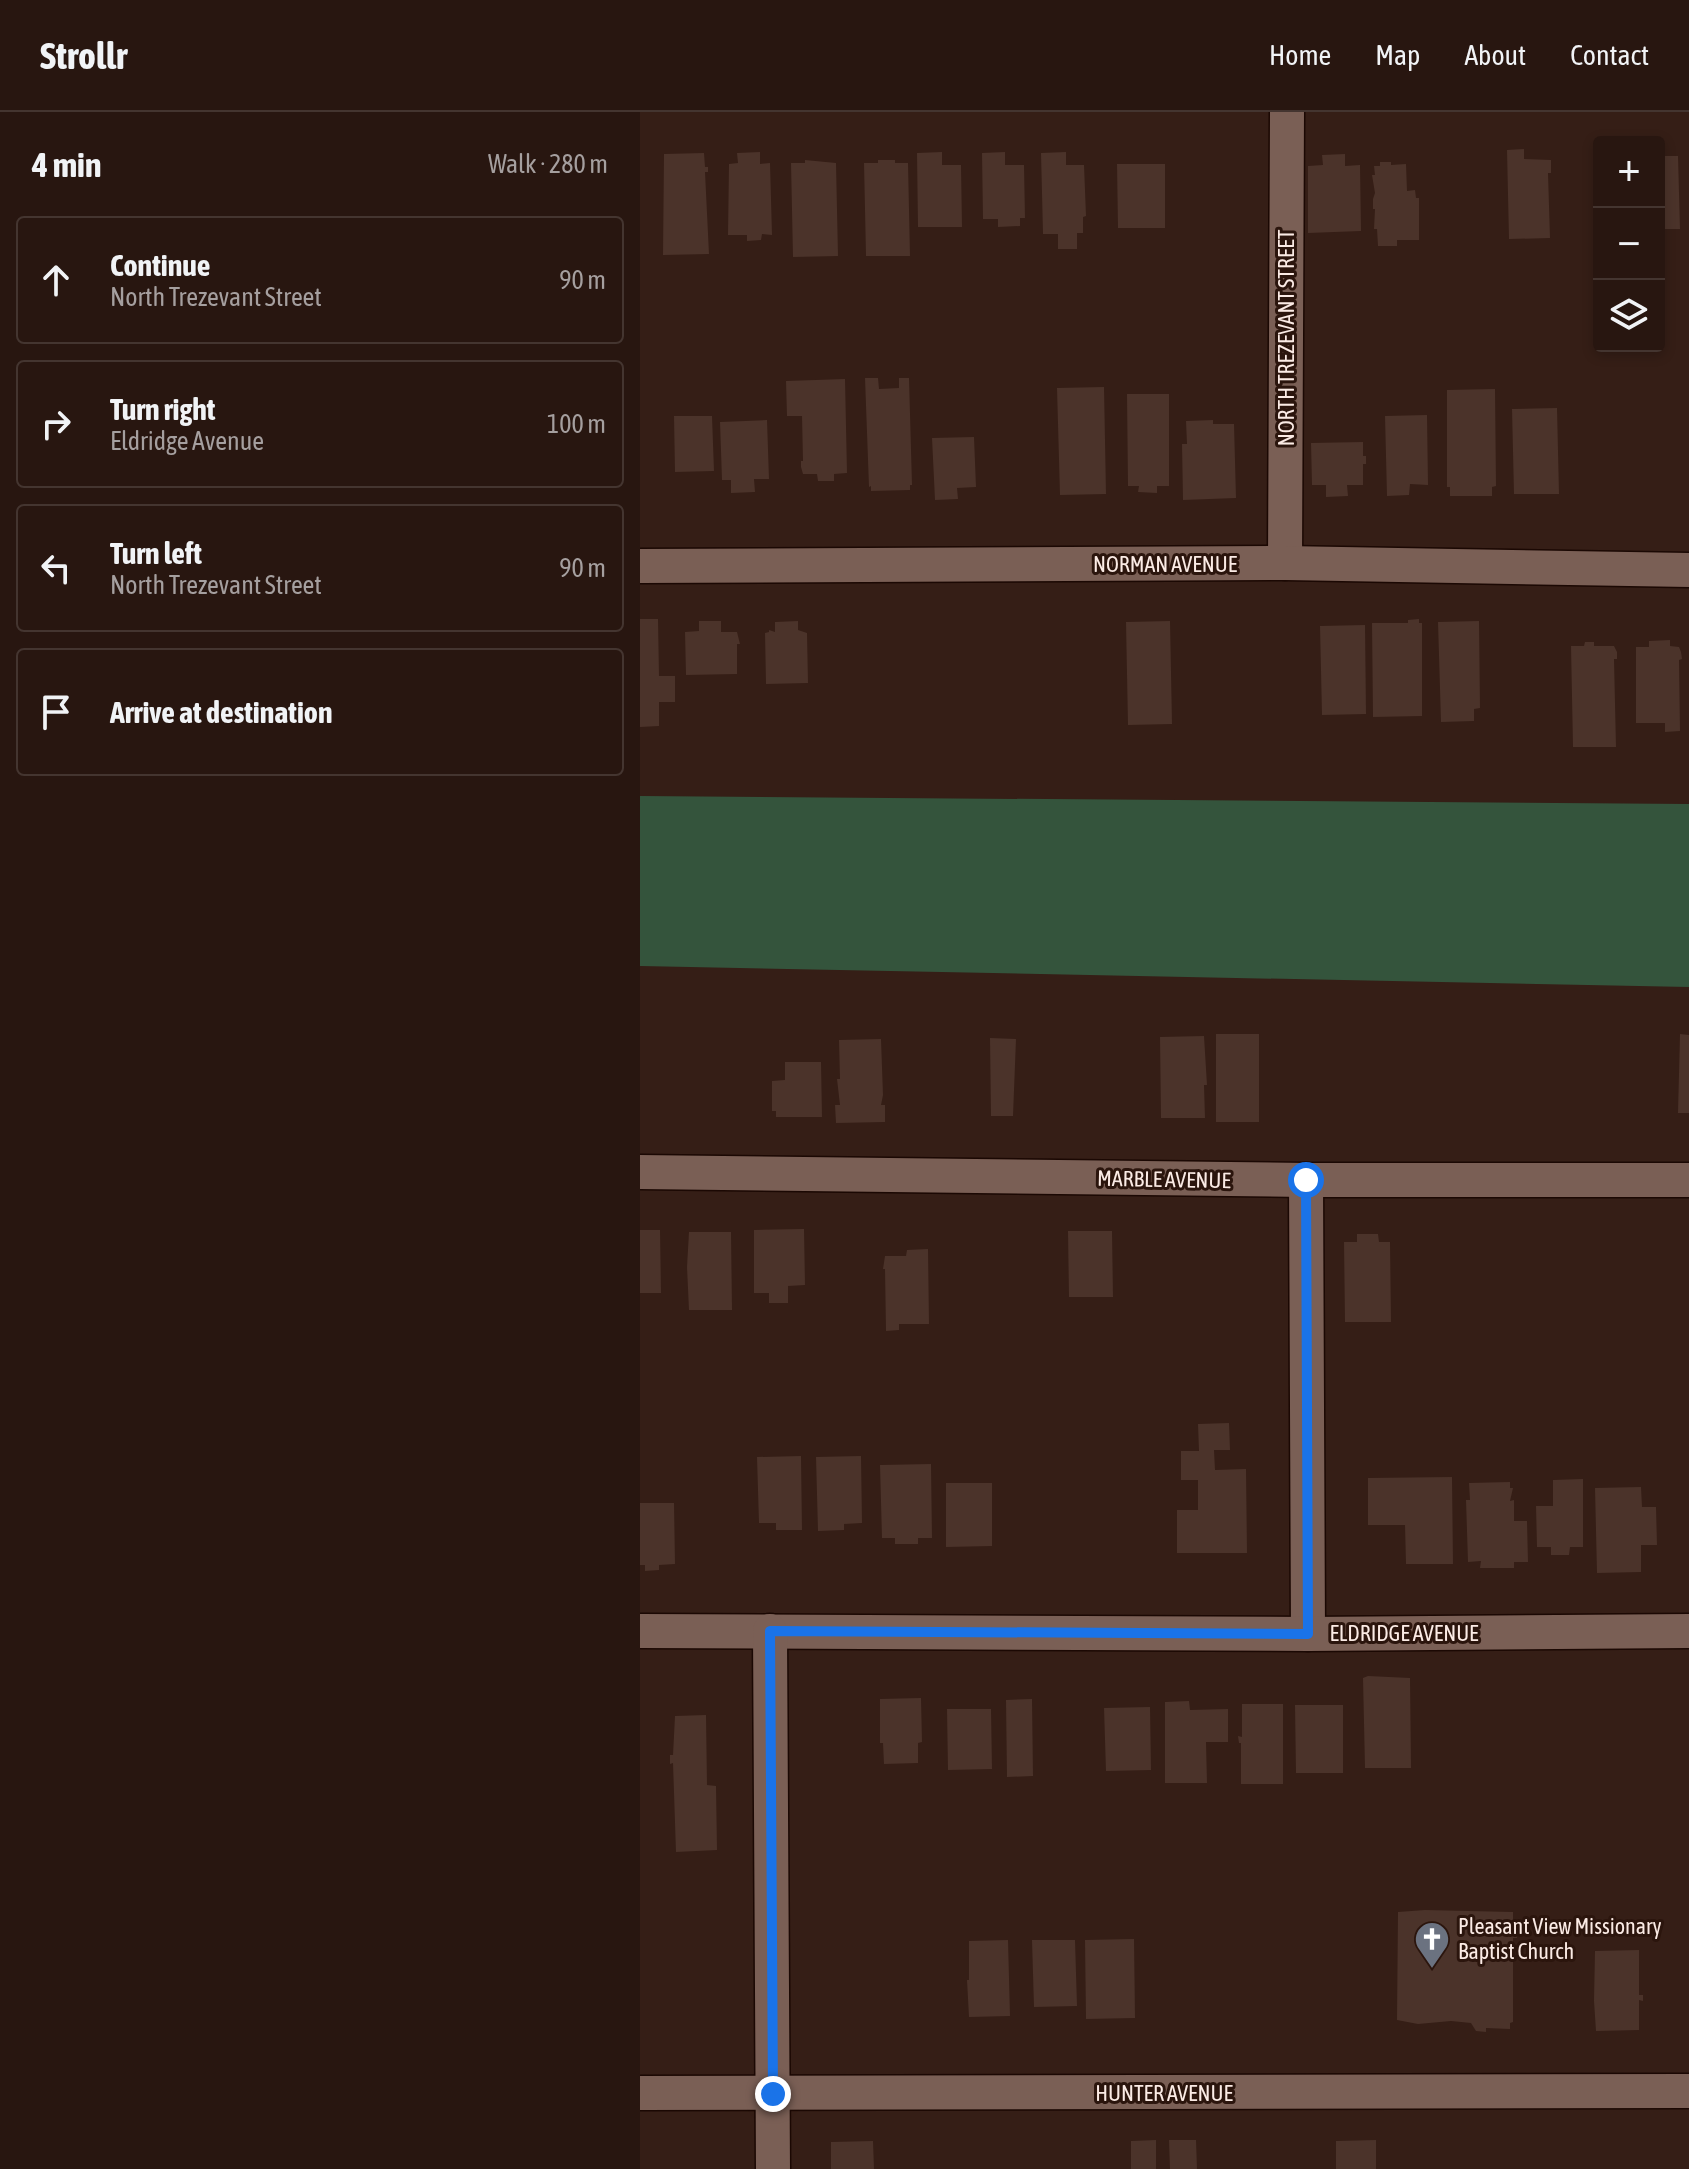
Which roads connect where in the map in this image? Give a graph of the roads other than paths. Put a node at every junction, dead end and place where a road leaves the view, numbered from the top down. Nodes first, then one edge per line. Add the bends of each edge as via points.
1 (1287, 112) edge
2 (1285, 563) junction
3 (640, 566) edge
4 (1689, 570) edge
5 (640, 1172) edge
6 (1306, 1180) junction
7 (1689, 1180) edge
8 (640, 1631) edge
9 (770, 1631) junction
10 (1689, 1631) edge
11 (1308, 1634) junction
12 (1689, 2091) edge
13 (640, 2093) edge
14 (773, 2094) junction
15 (773, 2169) edge

1 - 2 street, NORTH TREZEVANT STREET
2 - 3 street, NORMAN AVENUE
2 - 4 street, NORMAN AVENUE
5 - 6 street, MARBLE AVENUE
6 - 7 street, MARBLE AVENUE
6 - 11 street
8 - 9 street, ELDRIDGE AVENUE
9 - 11 street, ELDRIDGE AVENUE
9 - 14 street
10 - 11 street, ELDRIDGE AVENUE
12 - 14 street, HUNTER AVENUE
13 - 14 street, HUNTER AVENUE
14 - 15 street

